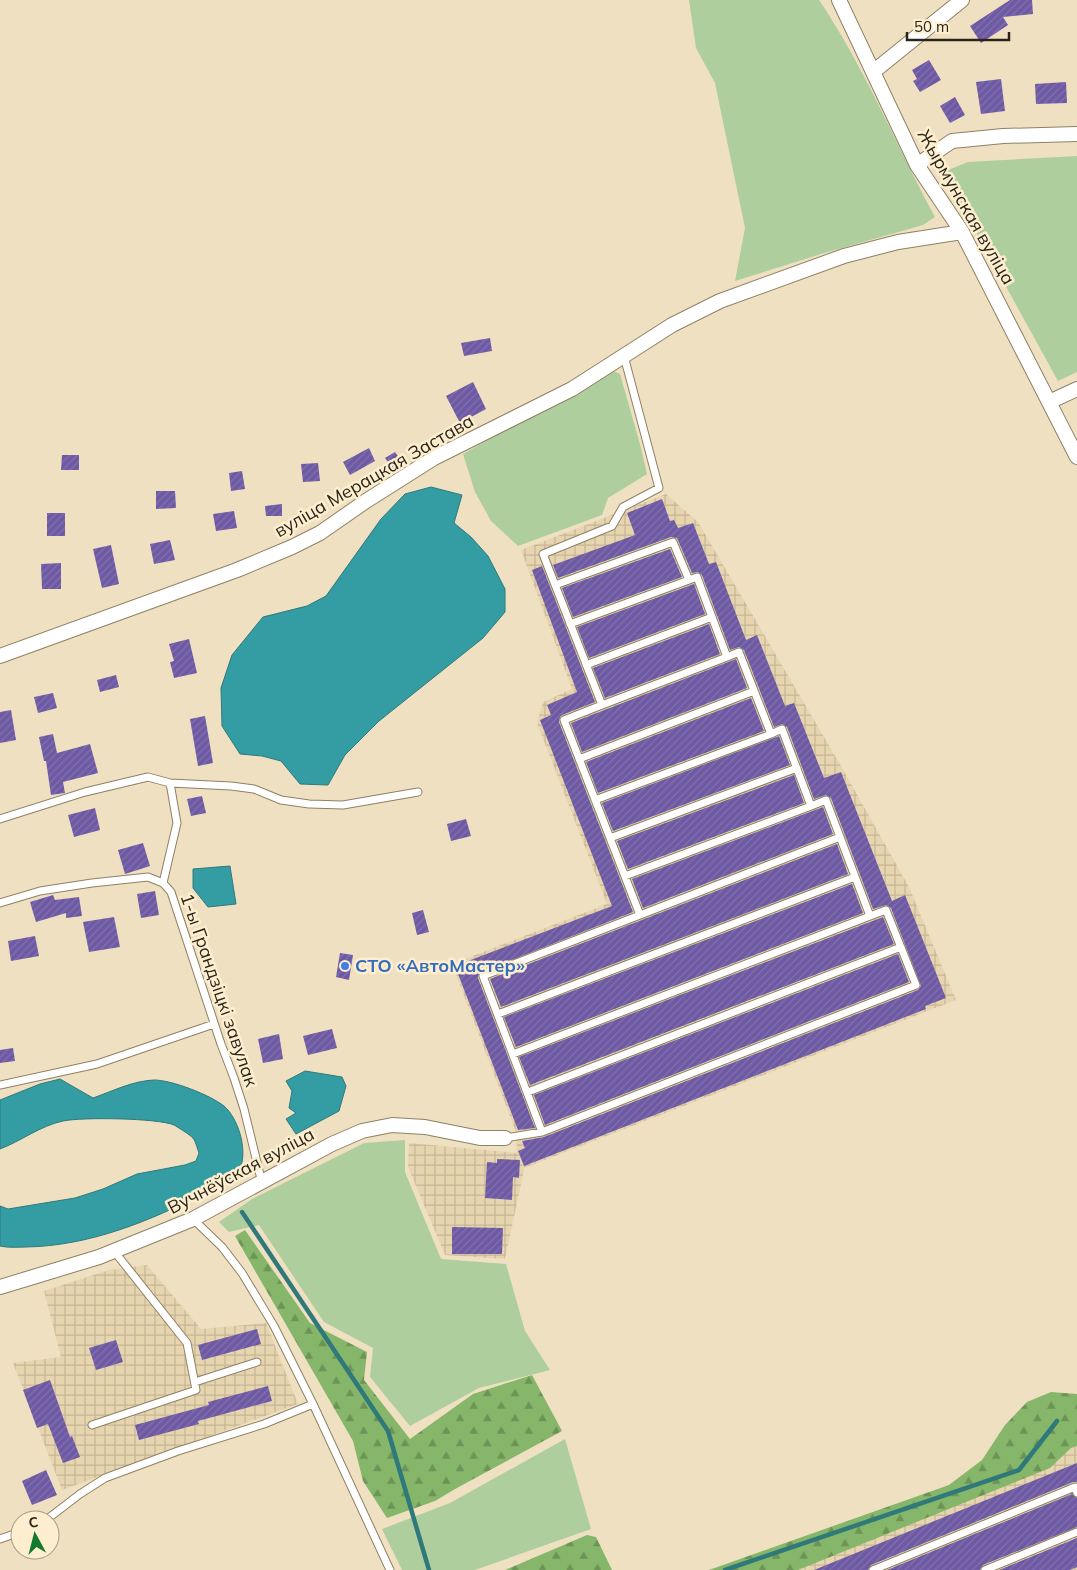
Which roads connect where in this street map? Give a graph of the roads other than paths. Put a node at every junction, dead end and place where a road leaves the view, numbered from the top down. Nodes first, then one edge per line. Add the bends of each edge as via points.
1 (839, 0) edge
2 (962, 0) edge
3 (873, 72) junction
4 (1077, 134) edge
5 (917, 165) junction
6 (962, 232) junction
7 (624, 356) junction
8 (1077, 388) edge
9 (1049, 402) junction
10 (1077, 457) edge
11 (688, 580) junction
12 (555, 585) junction
13 (712, 616) junction
14 (570, 624) junction
15 (0, 656) edge
16 (727, 657) junction
17 (586, 665) junction
18 (754, 691) junction
19 (602, 705) junction
20 (771, 734) junction
21 (579, 759) junction
22 (797, 768) junction
23 (170, 783) junction
24 (418, 792) dead end
25 (595, 800) junction
26 (811, 806) junction
27 (0, 819) edge
28 (840, 837) junction
29 (610, 838) junction
30 (625, 876) junction
31 (855, 877) junction
32 (163, 883) junction
33 (0, 903) edge
34 (640, 915) junction
35 (870, 916) junction
36 (901, 947) junction
37 (498, 1014) junction
38 (214, 1024) junction
39 (513, 1054) junction
40 (0, 1085) edge
41 (528, 1092) junction
42 (542, 1132) junction
43 (505, 1138) joint
44 (262, 1183) junction
45 (193, 1219) junction
46 (114, 1251) junction
47 (0, 1287) edge
48 (257, 1362) dead end
49 (195, 1382) junction
50 (313, 1404) junction
51 (92, 1425) dead end
52 (1077, 1493) edge
53 (59, 1510) edge
54 (1077, 1532) edge
55 (390, 1570) edge
56 (873, 1570) edge
57 (985, 1570) edge

1 - 3 street, Жырмунская вуліца
2 - 3 street
3 - 5 street, Жырмунская вуліца
4 - 5 street via 952,141
5 - 6 street, Жырмунская вуліца
6 - 7 street, вуліца Мерацкая Застава via 898,242 844,256 720,301 672,325
6 - 9 street, Жырмунская вуліца
7 - 12 lane via 659,488 622,507 612,526 543,554
7 - 15 street, вуліца Мерацкая Застава via 564,393 434,458 320,533 292,547
8 - 9 street
9 - 10 street, Жырмунская вуліца
11 - 12 lane via 673,542
11 - 13 lane via 697,577
11 - 14 lane
12 - 14 lane
13 - 16 lane
13 - 17 lane
14 - 17 lane
16 - 18 lane via 738,652
16 - 19 lane
17 - 19 lane
18 - 20 lane
18 - 21 lane
19 - 21 lane via 564,720
20 - 22 lane via 782,729
20 - 25 lane
21 - 25 lane
22 - 26 lane
22 - 29 lane
23 - 24 lane via 254,789 281,800 310,804 343,805
23 - 27 lane via 148,777 85,792
23 - 32 lane via 178,823
25 - 29 lane
26 - 28 lane via 826,800
26 - 30 lane
28 - 31 lane
28 - 34 lane
29 - 30 lane
30 - 34 lane
31 - 35 lane
31 - 37 lane
32 - 33 lane, 1-ы Грандзіцкі завулак via 148,877 92,883 40,891
32 - 38 lane, 1-ы Грандзіцкі завулак via 171,892
34 - 37 lane via 484,976
35 - 36 lane via 886,910
35 - 39 lane
36 - 41 lane
36 - 42 lane via 916,985
37 - 39 lane
38 - 40 lane via 97,1064
38 - 44 lane, 1-ы Грандзіцкі завулак via 244,1109
39 - 41 lane
41 - 42 lane
42 - 43 lane
43 - 44 street, Вучнёўская вуліца via 480,1138 425,1127 392,1125 362,1131 339,1141
44 - 45 street, Вучнёўская вуліца
45 - 46 street, Вучнёўская вуліца
45 - 50 lane via 242,1272 274,1326
46 - 47 street, Вучнёўская вуліца
46 - 49 lane via 187,1343
48 - 49 lane
49 - 51 lane via 196,1390
50 - 53 lane via 105,1478
50 - 55 lane
52 - 56 lane via 1075,1487
54 - 57 lane

